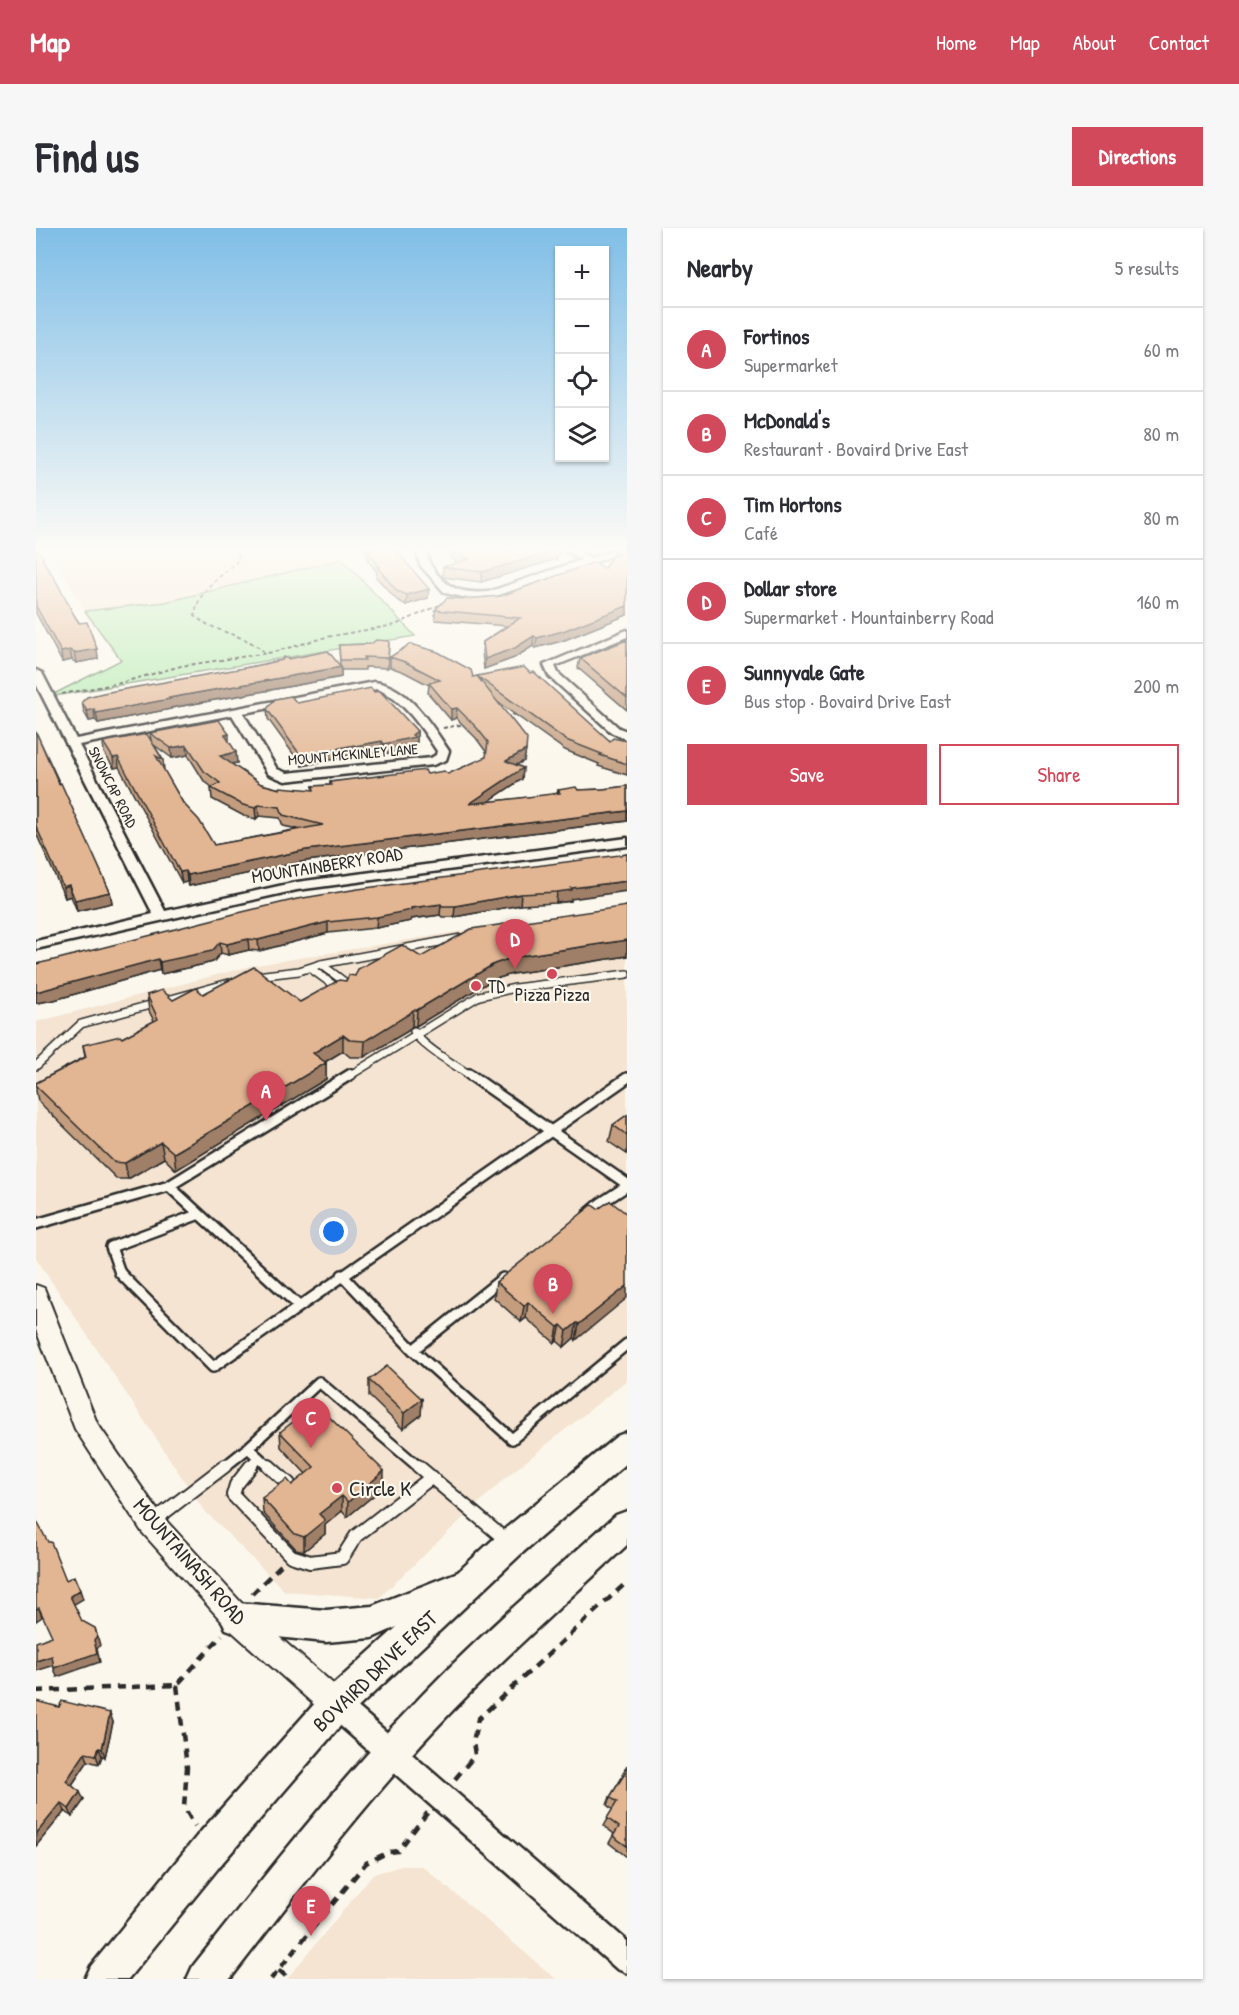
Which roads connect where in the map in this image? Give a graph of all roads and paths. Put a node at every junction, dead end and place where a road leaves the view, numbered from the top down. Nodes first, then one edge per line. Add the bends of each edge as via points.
1 (215, 629) edge
2 (377, 629) edge
3 (627, 633) edge
4 (264, 652) junction
5 (36, 673) edge
6 (48, 697) junction
7 (236, 712) junction
8 (529, 712) edge
9 (496, 718) edge
10 (474, 722) edge
11 (429, 731) junction
12 (627, 736) edge
13 (72, 743) junction
14 (627, 842) edge
15 (160, 916) junction
16 (470, 937) edge
17 (36, 945) edge
18 (321, 964) junction
19 (310, 968) junction
20 (627, 974) edge
21 (352, 987) edge
22 (343, 992) edge
23 (412, 1033) junction
24 (36, 1066) edge
25 (627, 1078) edge
26 (550, 1131) junction
27 (627, 1185) edge
28 (169, 1186) junction
29 (197, 1215) junction
30 (578, 1221) edge
31 (36, 1224) edge
32 (512, 1270) edge
33 (342, 1275) junction
34 (36, 1294) edge
35 (298, 1306) junction
36 (627, 1344) edge
37 (413, 1350) junction
38 (627, 1445) edge
39 (248, 1448) junction
40 (258, 1457) junction
41 (432, 1477) junction
42 (289, 1484) edge
43 (151, 1523) junction
44 (627, 1525) edge
45 (510, 1544) junction
46 (291, 1556) junction
47 (472, 1579) junction
48 (627, 1582) edge
49 (235, 1615) junction
50 (177, 1685) junction
51 (36, 1691) edge
52 (336, 1705) junction
53 (391, 1754) junction
54 (471, 1760) dead end
55 (405, 1841) dead end
56 (210, 1850) junction
57 (627, 1959) edge
58 (279, 1970) junction
59 (104, 1979) edge
60 (206, 1979) edge
61 (271, 1979) edge
62 (289, 1979) edge

1 - 4 path via 255,642
2 - 4 path
3 - 12 street via 549,664 553,674 615,730
4 - 6 path via 181,666
5 - 6 street, SNOWCAP ROAD
6 - 13 street, SNOWCAP ROAD
7 - 11 street, MOUNT MCKINLEY LANE via 379,686 393,692
7 - 11 street, MOUNT MCKINLEY LANE via 272,771 285,777 433,761 442,757 443,751
7 - 13 street, MOUNT MCKINLEY LANE
8 - 9 path
10 - 11 path
13 - 15 street, SNOWCAP ROAD
14 - 15 street, MOUNTAINBERRY ROAD via 297,886
15 - 17 street, MOUNTAINBERRY ROAD
16 - 18 lane
18 - 19 lane
18 - 21 lane
19 - 22 lane
19 - 24 lane via 253,976 81,1024
20 - 23 lane via 509,988 479,996
23 - 26 lane
23 - 28 lane
25 - 26 lane
26 - 27 lane
26 - 33 lane
27 - 30 lane via 605,1205
28 - 29 lane
28 - 31 lane
29 - 35 lane
29 - 35 lane via 111,1247 120,1273 213,1367
32 - 37 lane
33 - 35 lane
33 - 37 lane
34 - 43 street, MOUNTAINASH ROAD via 87,1429
36 - 37 lane via 512,1439
38 - 45 main road, BOVAIRD DRIVE EAST
39 - 40 lane
39 - 41 lane via 319,1382
39 - 43 lane
40 - 42 lane
40 - 46 lane via 233,1495
41 - 45 lane
41 - 46 lane via 356,1536 342,1558 322,1562 301,1561
43 - 49 street, MOUNTAINASH ROAD
44 - 53 main road via 456,1684
45 - 47 main road, BOVAIRD DRIVE EAST
46 - 49 path
47 - 49 main road via 372,1622 326,1626
47 - 52 main road, BOVAIRD DRIVE EAST
48 - 54 path via 478,1719 473,1742 475,1755
49 - 50 path
49 - 52 street, MOUNTAINASH ROAD
50 - 51 path
50 - 56 path via 186,1767 184,1807
52 - 53 street
52 - 56 main road, BOVAIRD DRIVE EAST
53 - 57 street
53 - 60 main road via 344,1806
55 - 58 path via 398,1851 366,1863
56 - 59 main road, BOVAIRD DRIVE EAST
58 - 61 path
58 - 62 path

